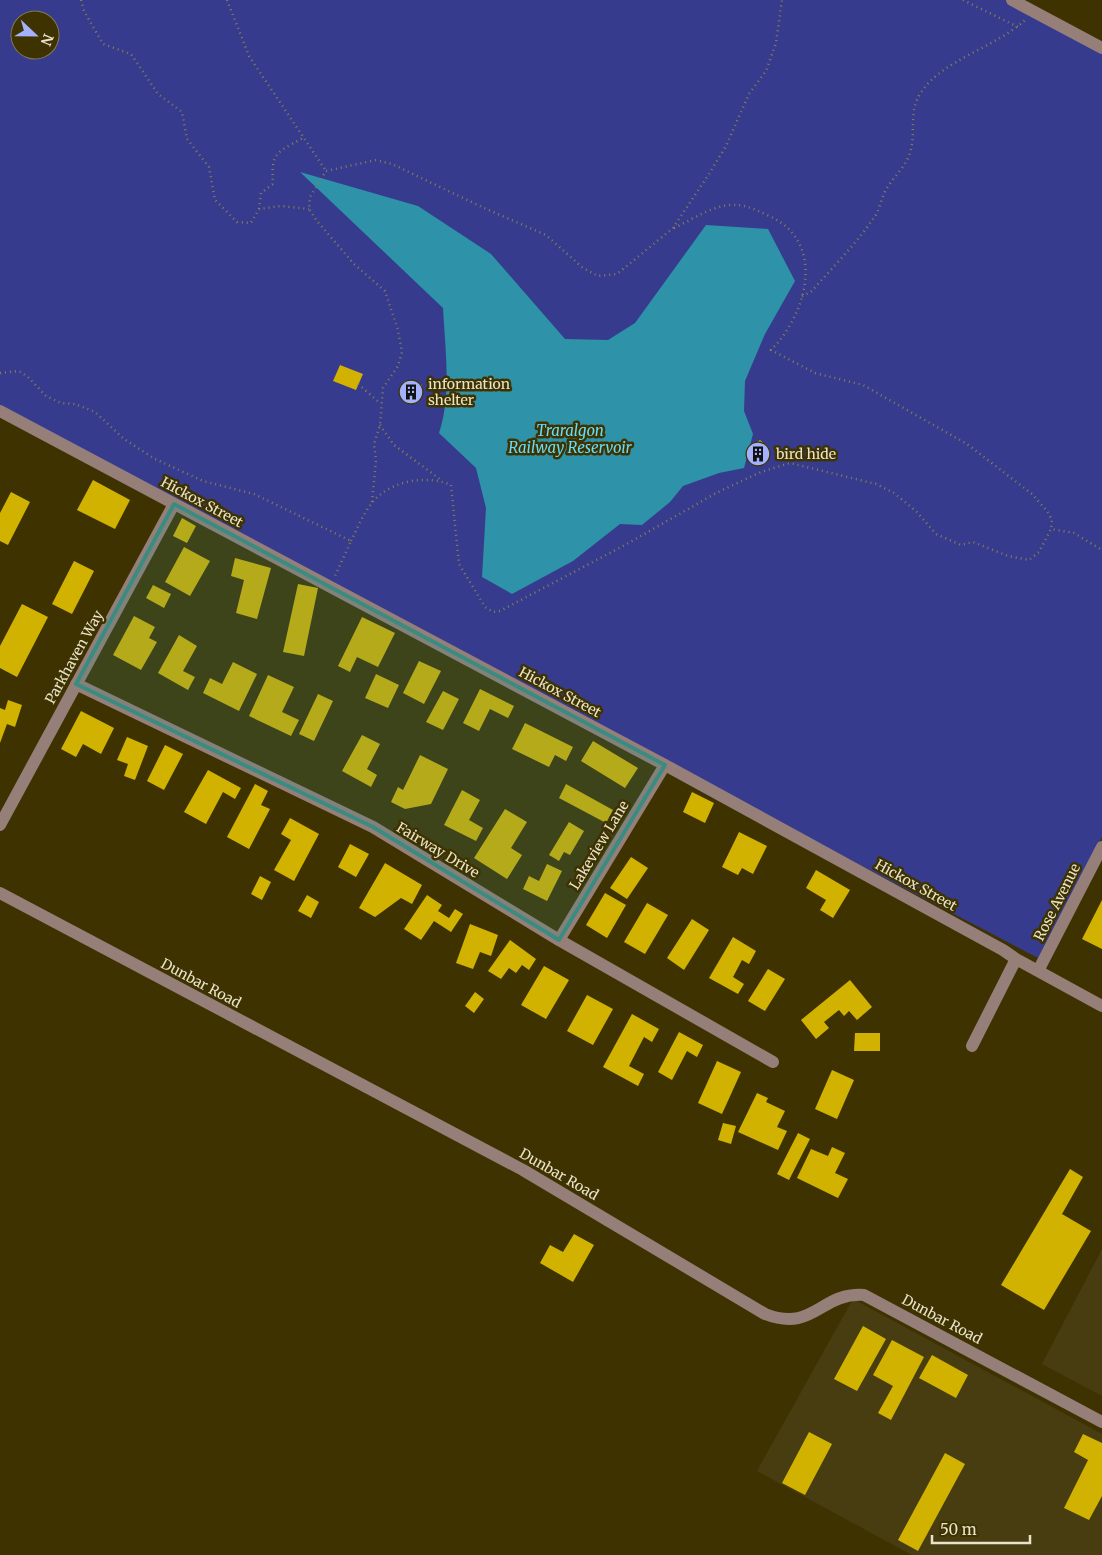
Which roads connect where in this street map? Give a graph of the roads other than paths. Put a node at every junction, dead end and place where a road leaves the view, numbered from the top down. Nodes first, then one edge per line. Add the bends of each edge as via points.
1 (1012, 0) edge
2 (1102, 48) edge
3 (0, 411) edge
4 (174, 504) junction
5 (76, 684) junction
6 (666, 765) junction
7 (0, 825) edge
8 (1102, 847) edge
9 (0, 893) edge
10 (558, 940) junction
11 (1016, 960) junction
12 (1038, 971) junction
13 (1102, 1006) edge
14 (972, 1046) dead end
15 (773, 1062) dead end
16 (1102, 1422) edge

1 - 2 street
3 - 4 street, Hickox Street
4 - 5 street, Parkhaven Way
4 - 6 street, Hickox Street
5 - 7 street, Parkhaven Way
5 - 10 street, Fairway Drive via 373,827
6 - 10 street, Lakeview Lane
6 - 11 street, Hickox Street
8 - 12 street, Rose Avenue
9 - 16 street, Dunbar Road via 523,1170 765,1314 789,1320 801,1318 842,1297 864,1295
10 - 15 street, Fairway Drive
11 - 12 street, Hickox Street
11 - 14 street
12 - 13 street, Hickox Street

